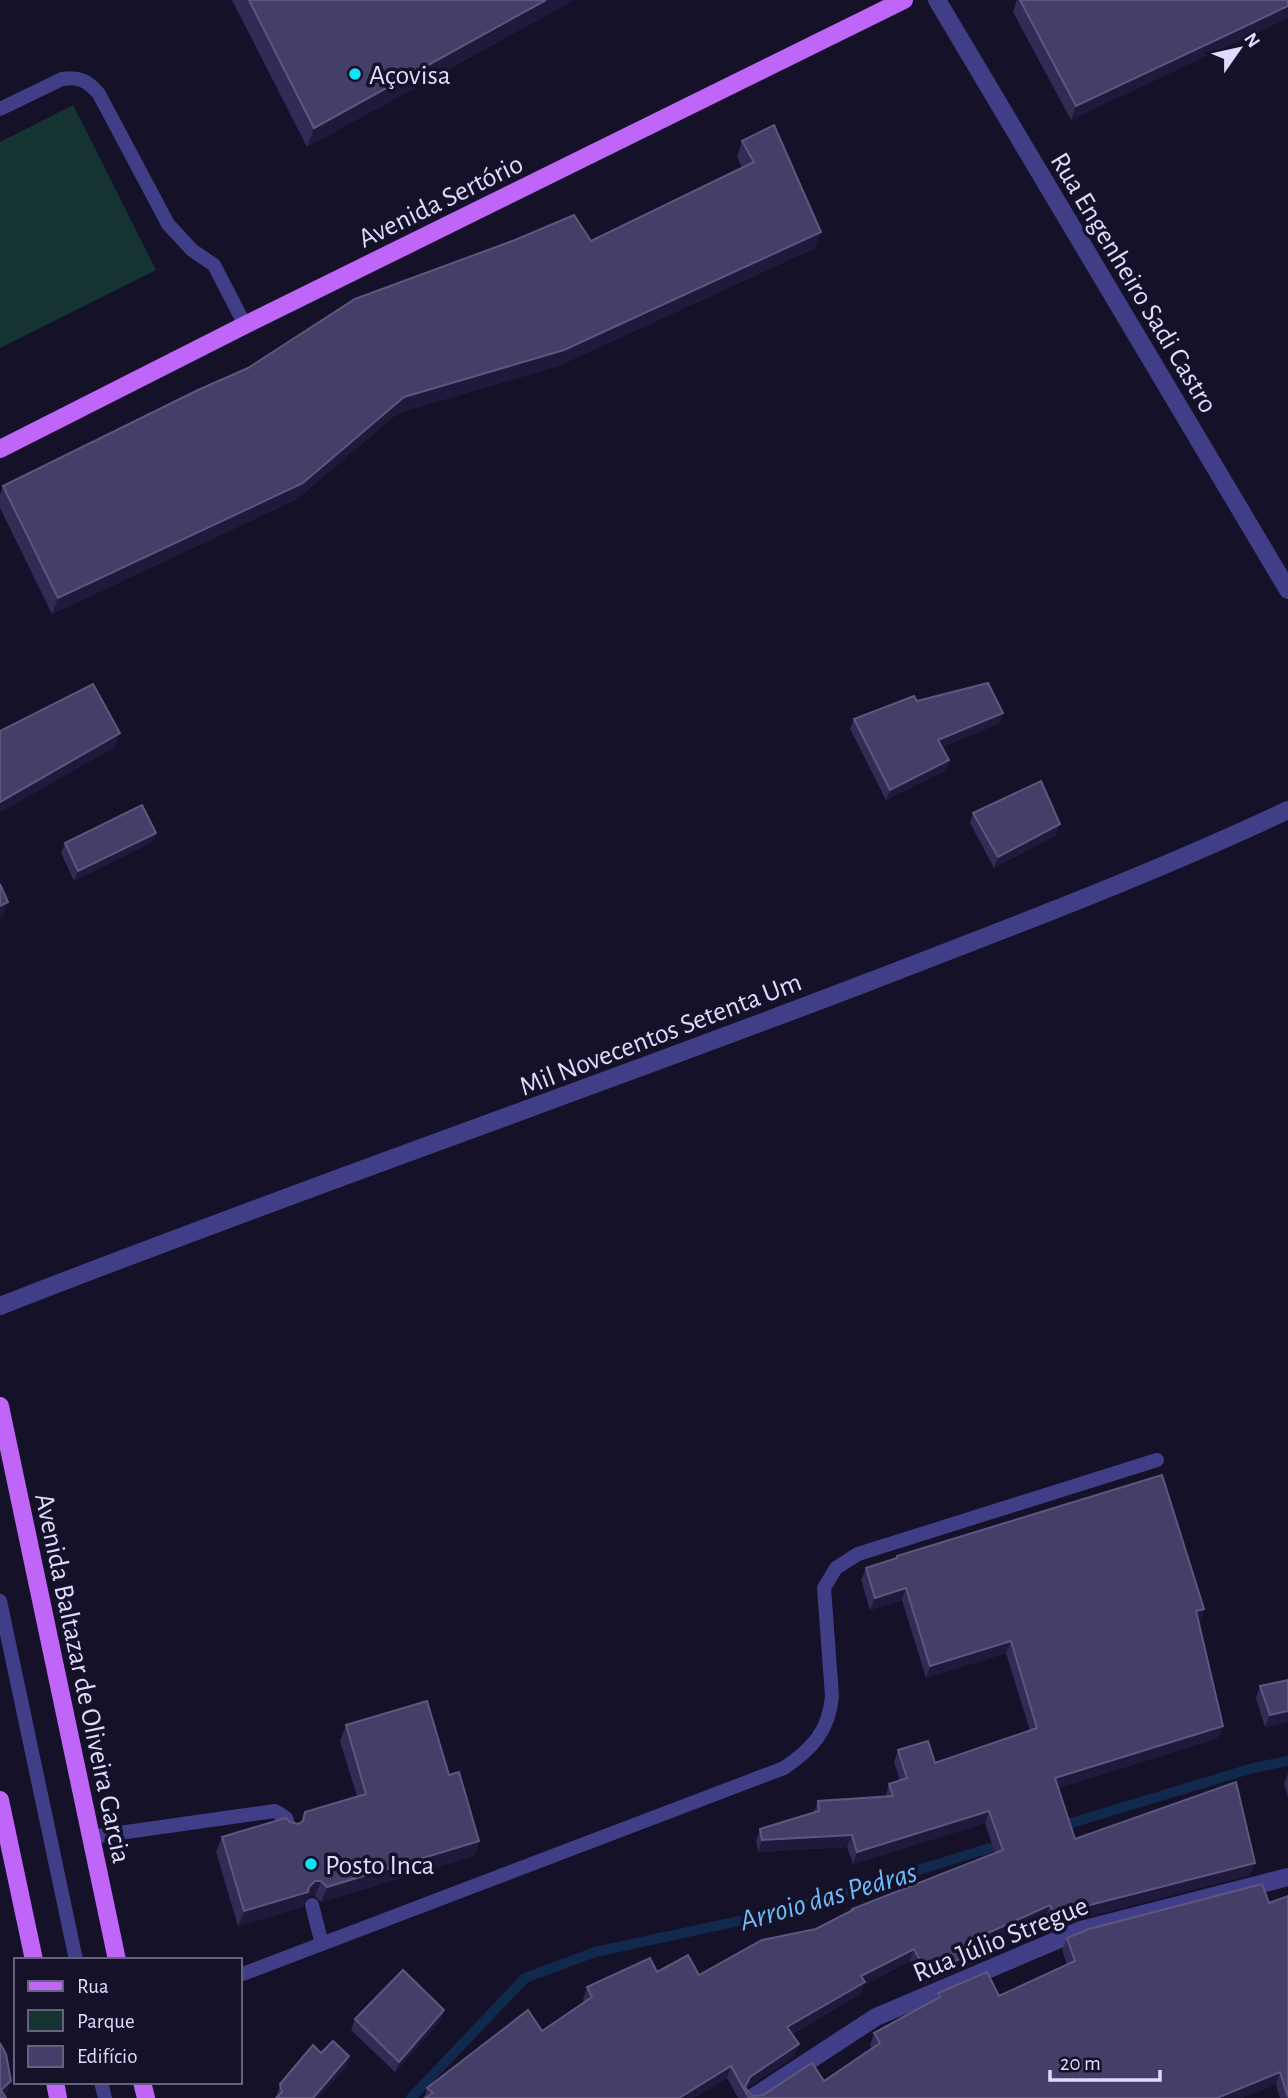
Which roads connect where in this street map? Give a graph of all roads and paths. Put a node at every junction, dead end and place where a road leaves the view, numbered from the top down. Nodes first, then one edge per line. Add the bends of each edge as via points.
1 (904, 0) edge
2 (937, 0) edge
3 (0, 109) edge
4 (246, 324) junction
5 (0, 449) edge
6 (1288, 590) edge
7 (1288, 810) edge
8 (0, 1306) edge
9 (0, 1406) edge
10 (1157, 1460) dead end
11 (0, 1601) edge
12 (0, 1800) edge
13 (290, 1830) edge
14 (91, 1837) junction
15 (1288, 1877) edge
16 (312, 1905) edge
17 (322, 1944) junction
18 (34, 1958) edge
19 (76, 1958) edge
20 (117, 1958) edge
21 (242, 1974) edge
22 (752, 2098) edge

1 - 4 main road, Avenida Sertório
2 - 6 street, Rua Engenheiro Sadi Castro
3 - 4 lane via 61,79 72,77 90,84 168,224 214,265
4 - 5 main road, Avenida Sertório
7 - 8 street, Mil Novecentos Setenta Um via 998,932 713,1042
9 - 14 main road, Avenida Baltazar de Oliveira Garcia
10 - 17 lane via 858,1554 836,1568 824,1588 831,1712 814,1743 785,1768
11 - 19 lane
12 - 18 main road
13 - 14 lane via 286,1818 275,1811
14 - 20 main road, Avenida Baltazar de Oliveira Garcia
15 - 22 street, Rua Júlio Stregue via 1081,1930 876,2017
16 - 17 lane
17 - 21 lane

